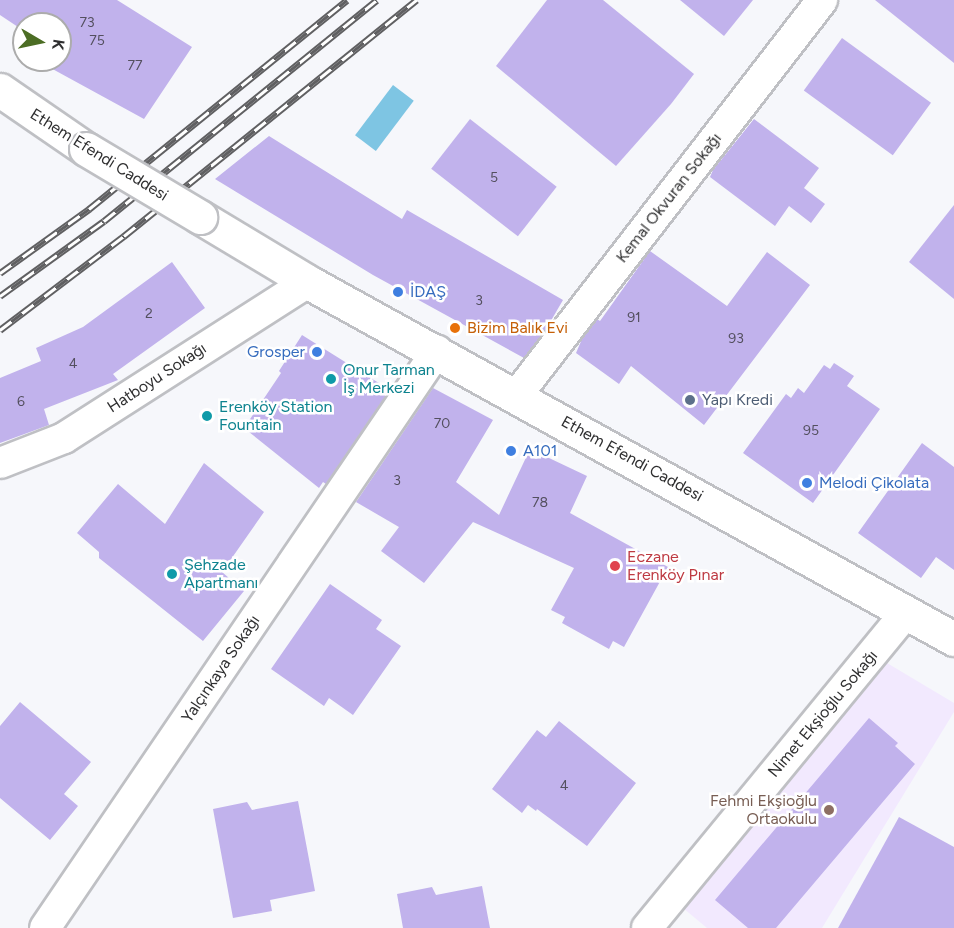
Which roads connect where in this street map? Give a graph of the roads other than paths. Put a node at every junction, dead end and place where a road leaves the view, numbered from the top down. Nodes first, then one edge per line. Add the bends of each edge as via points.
1 (822, 0) edge
2 (0, 90) edge
3 (308, 282) junction
4 (437, 351) junction
5 (517, 395) junction
6 (0, 463) edge
7 (907, 612) junction
8 (954, 639) edge
9 (45, 928) edge
10 (647, 928) edge

1 - 5 street, Kemal Okvuran Sokağı
2 - 3 main road, Ethem Efendi Caddesi, bridge via 86,149
3 - 4 main road, Ethem Efendi Caddesi
3 - 6 street, Hatboyu Sokağı via 64,438
4 - 5 main road, Ethem Efendi Caddesi
4 - 9 street, Yalçınkaya Sokağı
5 - 7 main road, Ethem Efendi Caddesi
7 - 8 main road, Ethem Efendi Caddesi
7 - 10 street, Nimet Ekşioğlu Sokağı

